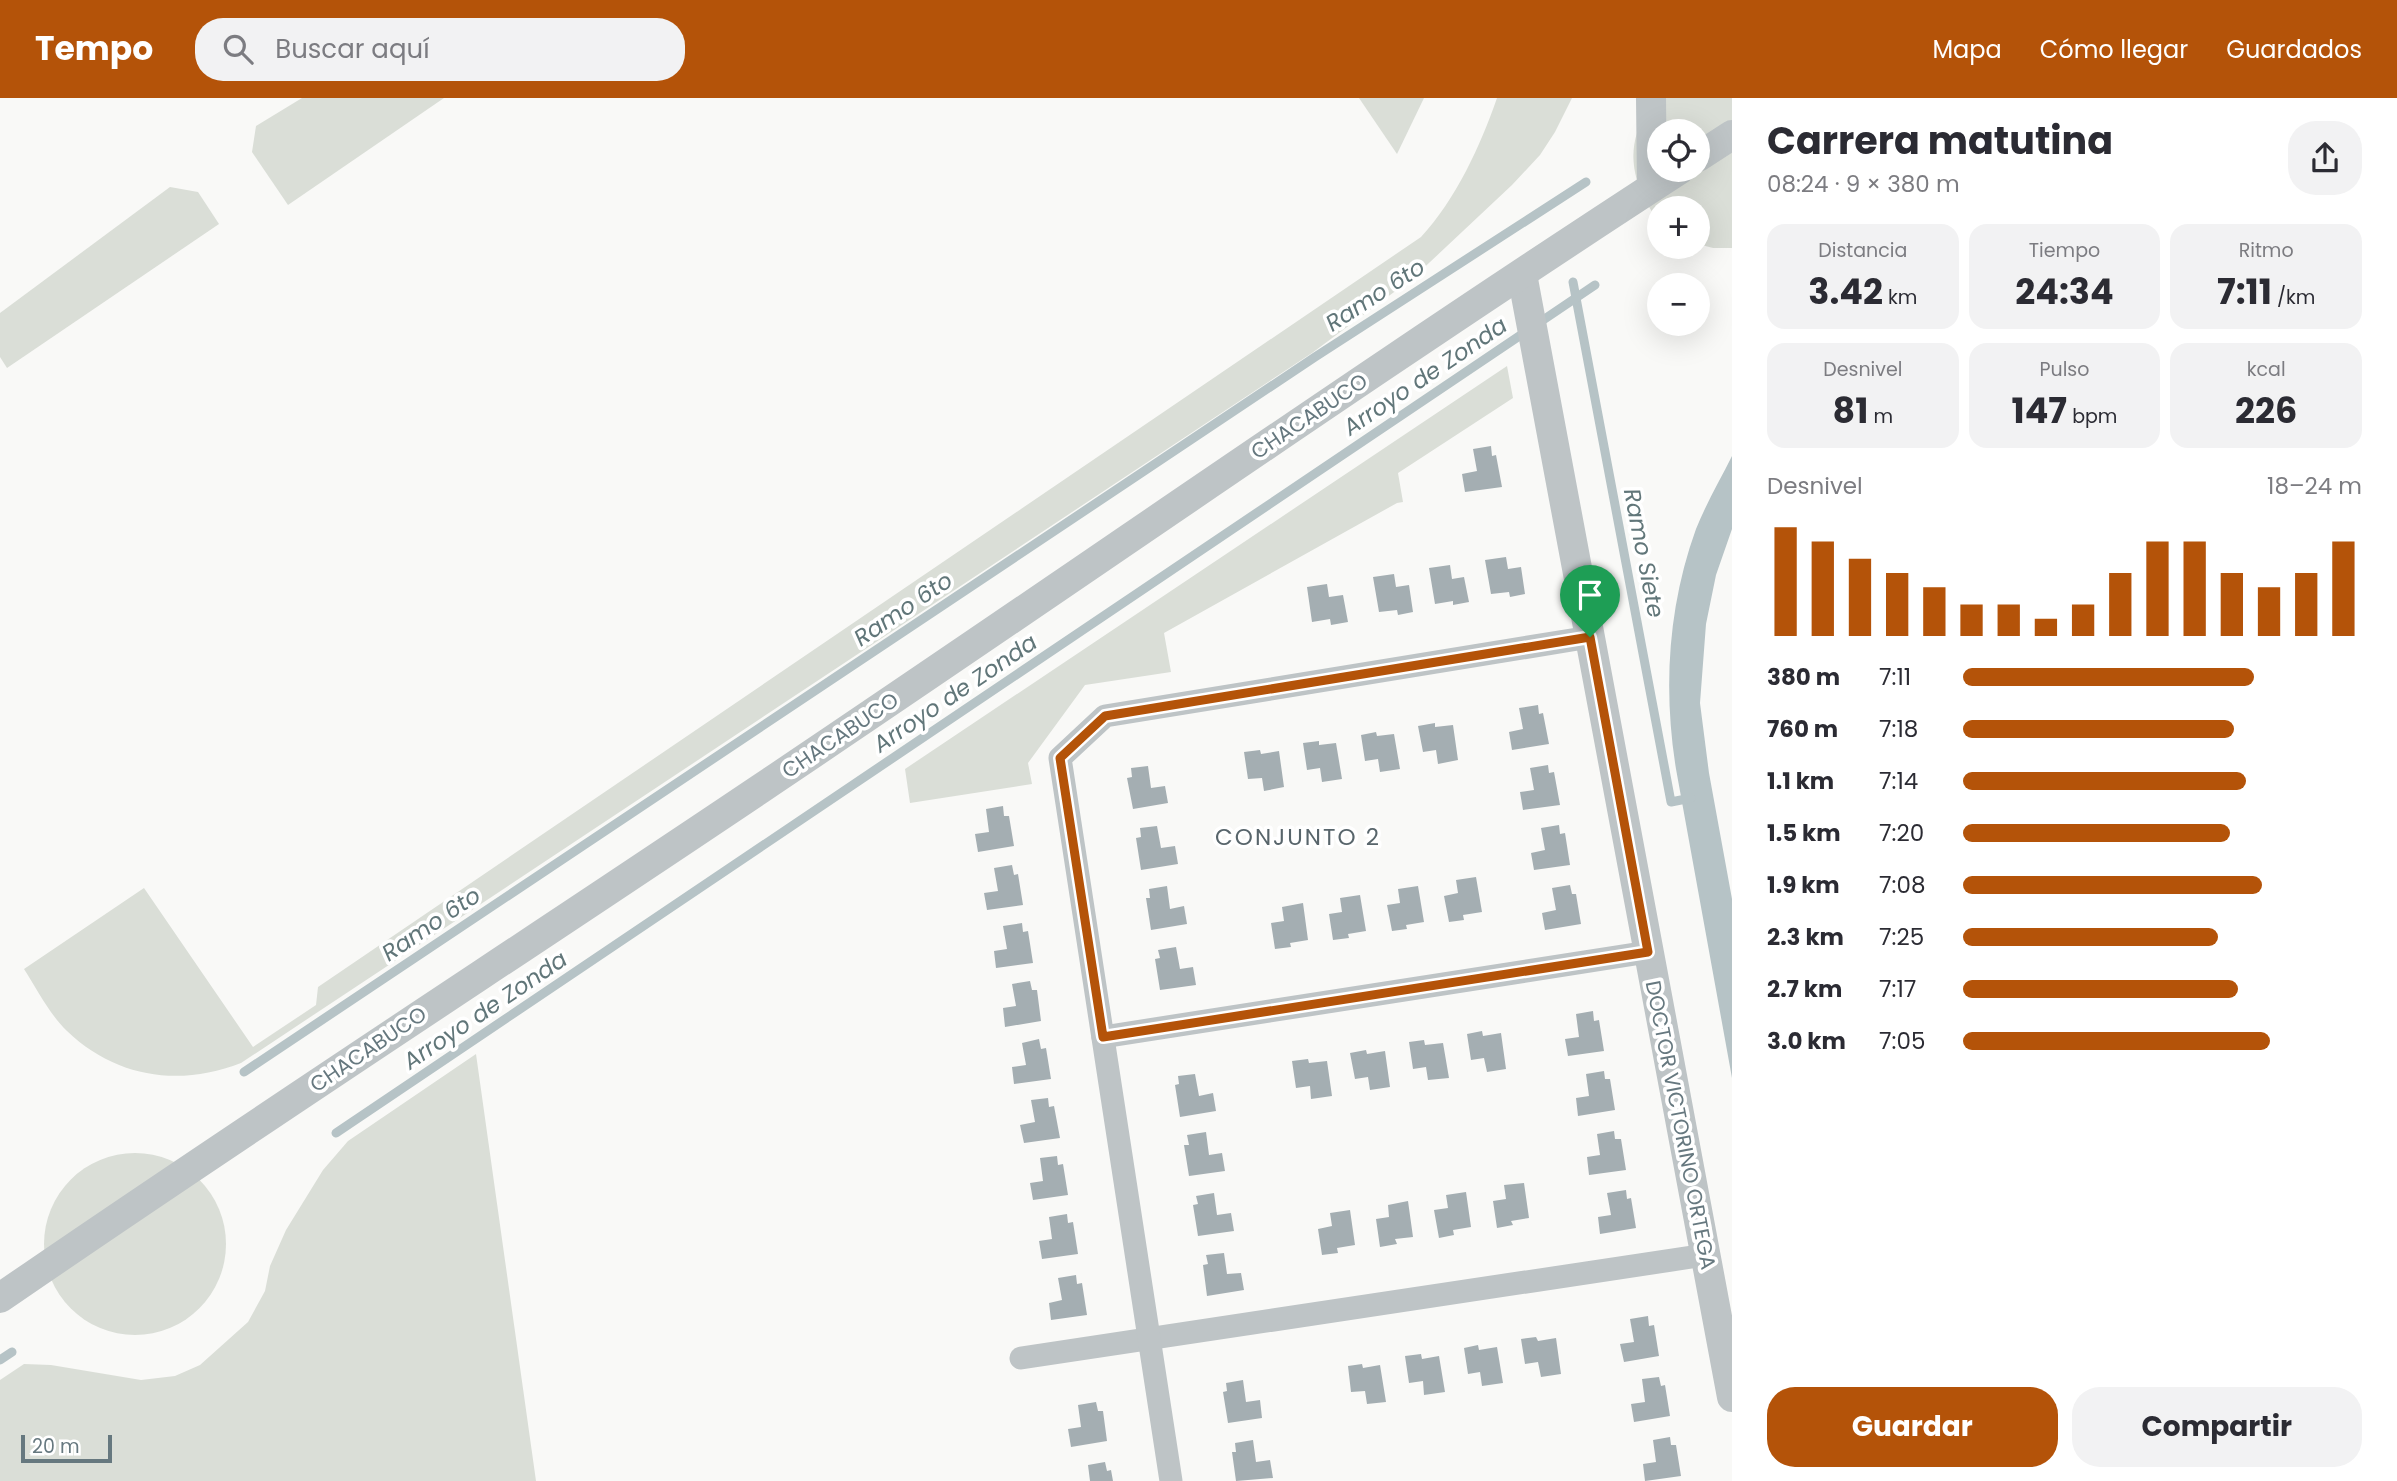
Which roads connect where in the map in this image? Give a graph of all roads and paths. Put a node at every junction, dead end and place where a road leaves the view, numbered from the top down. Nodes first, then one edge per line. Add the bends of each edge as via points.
1 (1651, 98) edge
2 (1732, 135) edge
3 (1710, 150) edge
4 (1660, 182) edge
5 (1652, 187) junction
6 (1525, 288) junction
7 (1590, 637) junction
8 (1648, 952) junction
9 (1103, 1037) junction
10 (1706, 1255) junction
11 (0, 1298) edge
12 (1150, 1339) junction
13 (1021, 1358) dead end
14 (1732, 1397) edge
15 (1171, 1481) edge

1 - 5 street
2 - 3 street
4 - 5 street, CHACABUCO
5 - 6 street, CHACABUCO
6 - 7 street, DOCTOR VICTORINO ORTEGA
6 - 11 street, CHACABUCO via 1390,360
7 - 8 street, DOCTOR VICTORINO ORTEGA
7 - 9 street via 1105,716 1060,758
8 - 9 street
8 - 10 street, DOCTOR VICTORINO ORTEGA
9 - 12 street
10 - 12 street
10 - 14 street, DOCTOR VICTORINO ORTEGA
12 - 13 street
12 - 15 street

